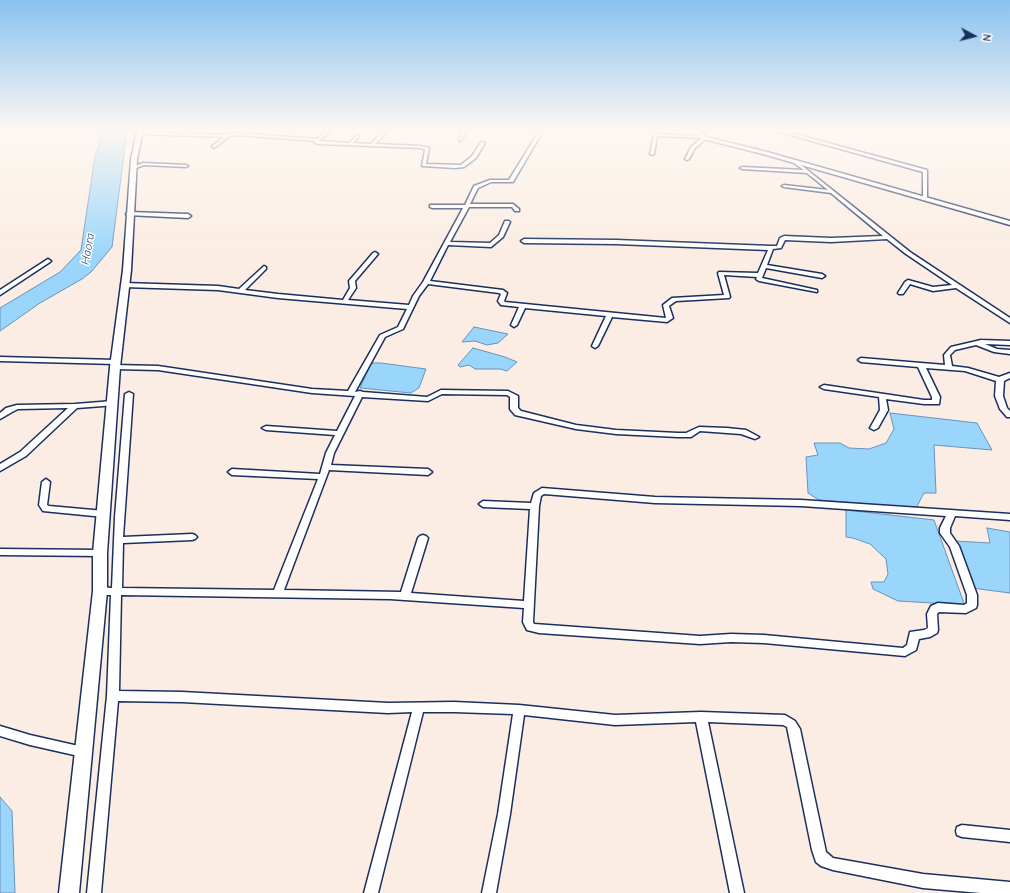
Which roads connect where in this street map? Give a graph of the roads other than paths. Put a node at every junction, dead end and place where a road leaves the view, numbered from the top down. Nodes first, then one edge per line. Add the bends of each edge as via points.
1 (133, 173) edge
2 (516, 173) edge
3 (807, 173) edge
4 (833, 173) edge
5 (926, 173) edge
6 (784, 186) dead end
7 (830, 192) junction
8 (925, 198) junction
9 (432, 206) dead end
10 (467, 206) junction
11 (517, 210) dead end
12 (129, 214) junction
13 (188, 216) dead end
14 (507, 222) dead end
15 (1010, 223) edge
16 (888, 237) junction
17 (524, 241) dead end
18 (446, 243) junction
19 (771, 248) junction
20 (375, 254) dead end
21 (48, 261) dead end
22 (764, 266) junction
23 (264, 268) dead end
24 (760, 275) junction
25 (822, 276) dead end
26 (426, 282) junction
27 (124, 285) junction
28 (957, 286) junction
29 (241, 290) junction
30 (815, 291) dead end
31 (0, 293) edge
32 (901, 293) dead end
33 (344, 302) junction
34 (523, 306) junction
35 (410, 307) junction
36 (609, 316) junction
37 (1010, 321) edge
38 (514, 325) dead end
39 (975, 343) junction
40 (1010, 343) edge
41 (595, 346) dead end
42 (1010, 352) edge
43 (0, 359) edge
44 (862, 360) dead end
45 (115, 364) junction
46 (921, 365) junction
47 (949, 367) junction
48 (1010, 375) edge
49 (1000, 380) junction
50 (824, 387) dead end
51 (356, 393) junction
52 (129, 394) dead end
53 (882, 396) junction
54 (113, 403) junction
55 (75, 406) junction
56 (1010, 415) edge
57 (0, 417) edge
58 (266, 428) dead end
59 (874, 428) dead end
60 (339, 433) junction
61 (756, 437) dead end
62 (326, 467) junction
63 (0, 468) edge
64 (232, 472) dead end
65 (428, 472) dead end
66 (323, 477) junction
67 (46, 482) dead end
68 (484, 504) dead end
69 (535, 506) junction
70 (104, 514) junction
71 (952, 515) junction
72 (1010, 517) edge
73 (192, 537) dead end
74 (423, 538) dead end
75 (119, 540) junction
76 (0, 552) edge
77 (100, 553) junction
78 (100, 591) junction
79 (117, 592) junction
80 (278, 592) junction
81 (405, 595) junction
82 (530, 605) junction
83 (113, 696) junction
84 (419, 707) junction
85 (519, 710) junction
86 (701, 717) junction
87 (0, 731) edge
88 (83, 752) junction
89 (962, 831) dead end
90 (1010, 836) edge
91 (1010, 889) edge
92 (69, 893) edge
93 (94, 893) edge
94 (371, 893) edge
95 (489, 893) edge
96 (737, 893) edge

1 - 12 main road
2 - 10 street via 512,180 480,184 475,188
3 - 7 street
4 - 8 main road
5 - 8 street
6 - 7 street
7 - 16 street
8 - 15 main road
9 - 10 street
10 - 11 street via 511,206
10 - 18 street
12 - 13 street
12 - 27 main road
14 - 18 street via 501,236 491,244
16 - 19 street via 831,240 783,238 779,246
16 - 28 street
17 - 19 street
18 - 26 street
19 - 22 street
20 - 33 street via 352,281 353,288
21 - 31 street
22 - 24 street
22 - 25 street
23 - 29 street
24 - 30 street via 761,280
24 - 36 street via 721,273 727,297 674,299 666,305 670,318 668,320
26 - 34 street via 501,291 504,293 502,303
26 - 35 street
27 - 29 street
27 - 45 main road
28 - 32 street via 933,289 908,282
28 - 37 street
29 - 33 street
33 - 35 street
34 - 36 street
34 - 38 street
35 - 51 street via 401,328 384,334 378,341
36 - 41 street
39 - 40 street
39 - 42 street via 996,351
39 - 47 street via 950,350
43 - 45 street
44 - 46 street
45 - 51 street via 158,368 312,392
45 - 54 main road
46 - 47 street
46 - 53 street via 936,402
47 - 49 street via 973,370
48 - 49 street
49 - 56 street via 999,396 1004,409
50 - 53 street
51 - 60 street
51 - 61 street via 428,399 441,392 512,394 514,408 518,413 576,427 678,435 688,435 702,429 727,430
52 - 75 street
53 - 59 street via 884,410
54 - 55 street
54 - 70 main road
55 - 57 street via 17,407
55 - 63 street via 23,454
58 - 60 street
60 - 62 street
62 - 65 street
62 - 66 street
64 - 66 street
66 - 80 street
67 - 70 street via 43,505 46,509
68 - 69 street
69 - 71 street via 538,493 547,491 655,500 801,503
69 - 82 street
70 - 77 main road
71 - 72 street
71 - 82 street via 944,528 945,533 972,595 972,605 966,609 935,609 932,614 933,630 926,634 914,635 912,647 905,652 764,639 700,640 539,630 529,625
73 - 75 street
74 - 81 street
75 - 79 street
76 - 77 street
77 - 78 main road
78 - 79 street
78 - 88 main road
79 - 80 street
79 - 83 street
80 - 81 street
81 - 82 street
83 - 84 street via 182,697 388,708
83 - 93 street
84 - 85 street
84 - 94 street
85 - 86 street via 615,720
85 - 95 street via 504,814
86 - 91 street via 774,719 791,724 818,850 821,858 826,861 923,881
86 - 96 street
87 - 88 street
88 - 92 main road
89 - 90 street

